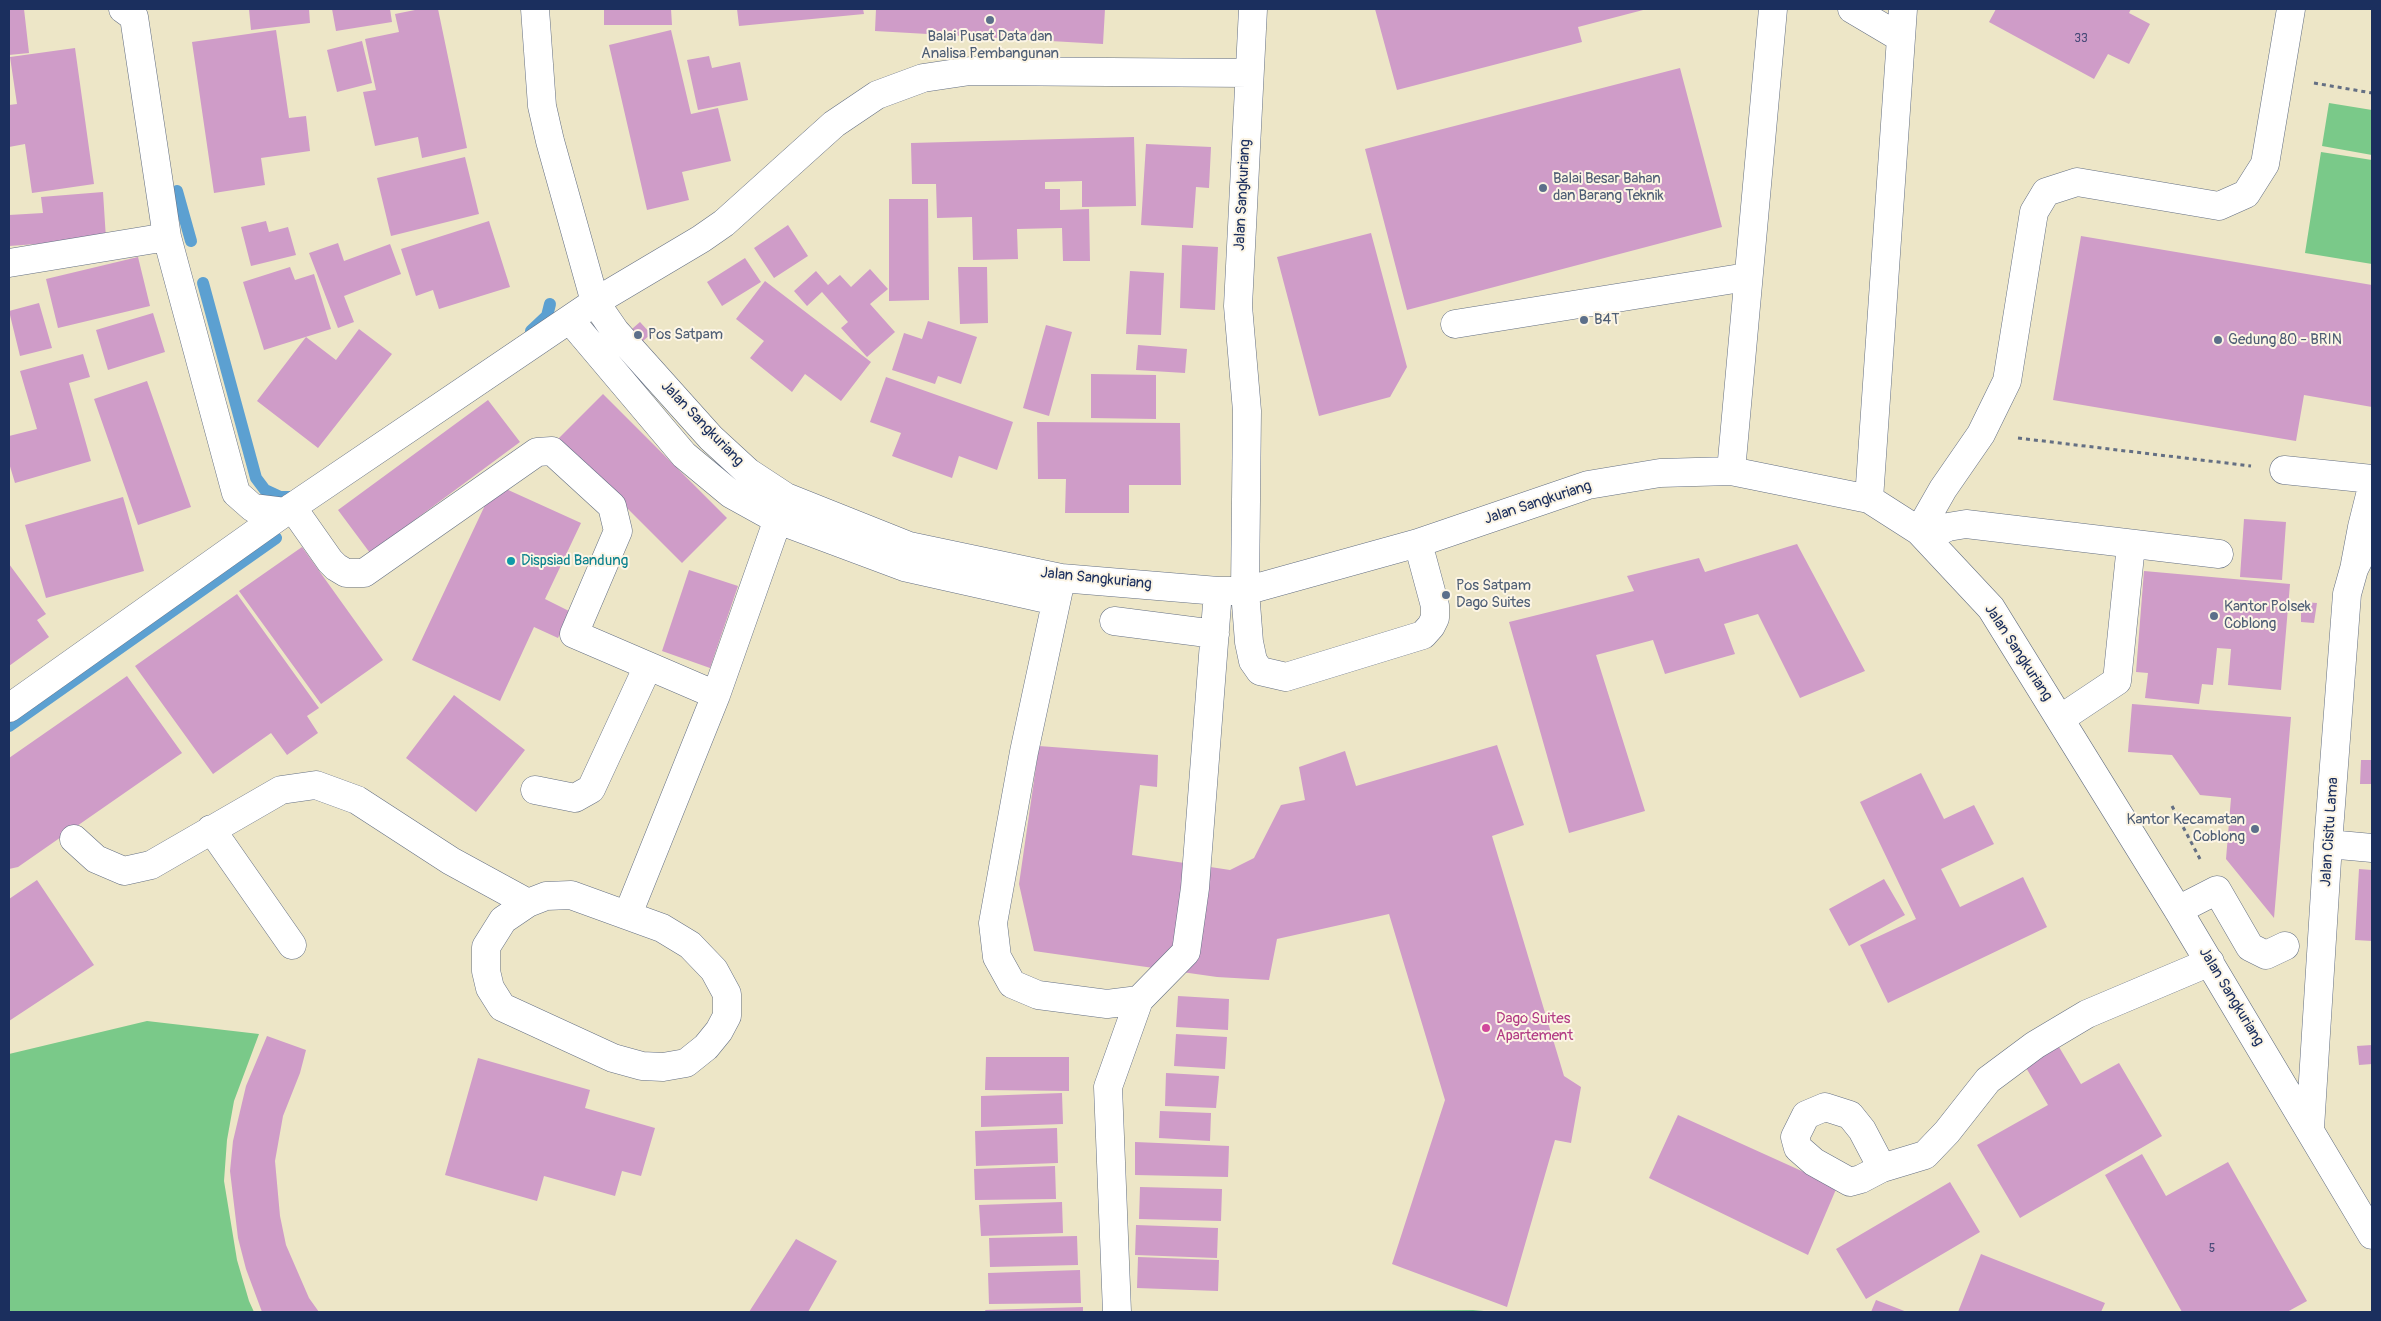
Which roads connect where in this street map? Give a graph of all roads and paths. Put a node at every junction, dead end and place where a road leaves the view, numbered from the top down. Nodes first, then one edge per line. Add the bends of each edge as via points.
1 (535, 9) edge
2 (1253, 9) edge
3 (1773, 9) edge
4 (1852, 9) edge
5 (1903, 9) edge
6 (2291, 9) edge
7 (134, 12) edge
8 (1901, 38) junction
9 (1248, 73) junction
10 (2310, 82) dead end
11 (2372, 93) edge
12 (167, 237) junction
13 (9, 263) edge
14 (1747, 277) junction
15 (595, 302) junction
16 (570, 320) junction
17 (1454, 324) dead end
18 (1981, 434) junction
19 (2284, 470) joint
20 (1731, 471) junction
21 (2372, 479) edge
22 (2372, 488) edge
23 (1869, 499) junction
24 (782, 508) junction
25 (288, 509) junction
26 (1923, 534) junction
27 (1418, 544) junction
28 (2372, 544) edge
29 (2131, 545) junction
30 (2219, 554) dead end
31 (2354, 569) junction
32 (1059, 590) junction
33 (1218, 591) junction
34 (1244, 591) junction
35 (1114, 621) dead end
36 (1215, 634) junction
37 (648, 666) junction
38 (716, 695) junction
39 (9, 708) edge
40 (2060, 719) junction
41 (535, 790) dead end
42 (2172, 806) dead end
43 (211, 829) junction
44 (74, 839) dead end
45 (2328, 844) junction
46 (2372, 848) edge
47 (2217, 890) junction
48 (528, 903) junction
49 (2178, 910) junction
50 (628, 914) junction
51 (292, 945) dead end
52 (2284, 946) dead end
53 (2210, 962) junction
54 (1139, 1000) junction
55 (2310, 1128) junction
56 (1882, 1168) dead end
57 (2372, 1235) edge
58 (1117, 1312) edge

1 - 15 street, Jalan Sangkuriang via 542,106
2 - 9 street, Jalan Sangkuriang
3 - 14 street
4 - 8 street
5 - 8 street
6 - 18 street via 2265,164 2246,194 2219,206 2077,182 2046,192 2034,212 2007,381
7 - 12 street
8 - 23 street
9 - 15 street via 970,71 923,78 877,95 834,124 724,223 677,255
9 - 34 street, Jalan Sangkuriang via 1238,306 1247,411
10 - 11 path
12 - 13 street
12 - 25 street via 236,493 253,508
14 - 17 street
14 - 20 street
15 - 16 street
15 - 24 street, Jalan Sangkuriang via 615,331 711,438
16 - 24 street via 684,454 731,494
16 - 25 street
18 - 19 path
18 - 26 street via 1942,489
19 - 21 street
20 - 23 street, Jalan Sangkuriang
20 - 27 street, Jalan Sangkuriang via 1660,473 1588,485
22 - 31 street
23 - 26 street, Jalan Sangkuriang
24 - 32 street, Jalan Sangkuriang
24 - 38 street
25 - 37 street via 336,567 346,573 364,572 536,452 552,451 612,506 618,531 574,634
25 - 39 street
26 - 29 street via 1966,524
26 - 40 street, Jalan Sangkuriang via 1991,608
27 - 34 street, Jalan Sangkuriang
27 - 34 street via 1436,606 1435,618 1427,630 1423,634 1286,677 1260,672 1253,661
28 - 31 street, Jalan Cisitu Lama via 2363,551
29 - 30 street
29 - 40 street via 2117,681
31 - 45 street, Jalan Cisitu Lama via 2348,594
32 - 33 street, Jalan Sangkuriang
32 - 54 street via 1024,752 993,923 997,957 1012,984 1038,995 1107,1004
33 - 34 street, Jalan Sangkuriang
33 - 36 street
35 - 36 street
36 - 54 street via 1195,888 1186,952
37 - 38 street
37 - 41 street via 591,789 575,798
38 - 50 street
40 - 49 street, Jalan Sangkuriang
42 - 47 path
43 - 44 street via 151,865 124,872 96,859
43 - 48 street via 281,790 316,786 357,800 452,862
43 - 51 street
45 - 46 street
45 - 55 street, Jalan Cisitu Lama
47 - 49 street
47 - 52 street via 2250,947 2266,956
48 - 50 street via 546,896 571,895
48 - 50 street via 503,920 486,947 490,988 502,1007 620,1060 656,1067 686,1063 719,1031 727,1016 727,994 714,970 690,945 662,928
49 - 53 street, Jalan Sangkuriang
53 - 55 street, Jalan Sangkuriang
53 - 56 street via 2087,1014 2034,1045 1988,1080 1925,1155
54 - 58 street via 1108,1088
55 - 57 street, Jalan Sangkuriang

